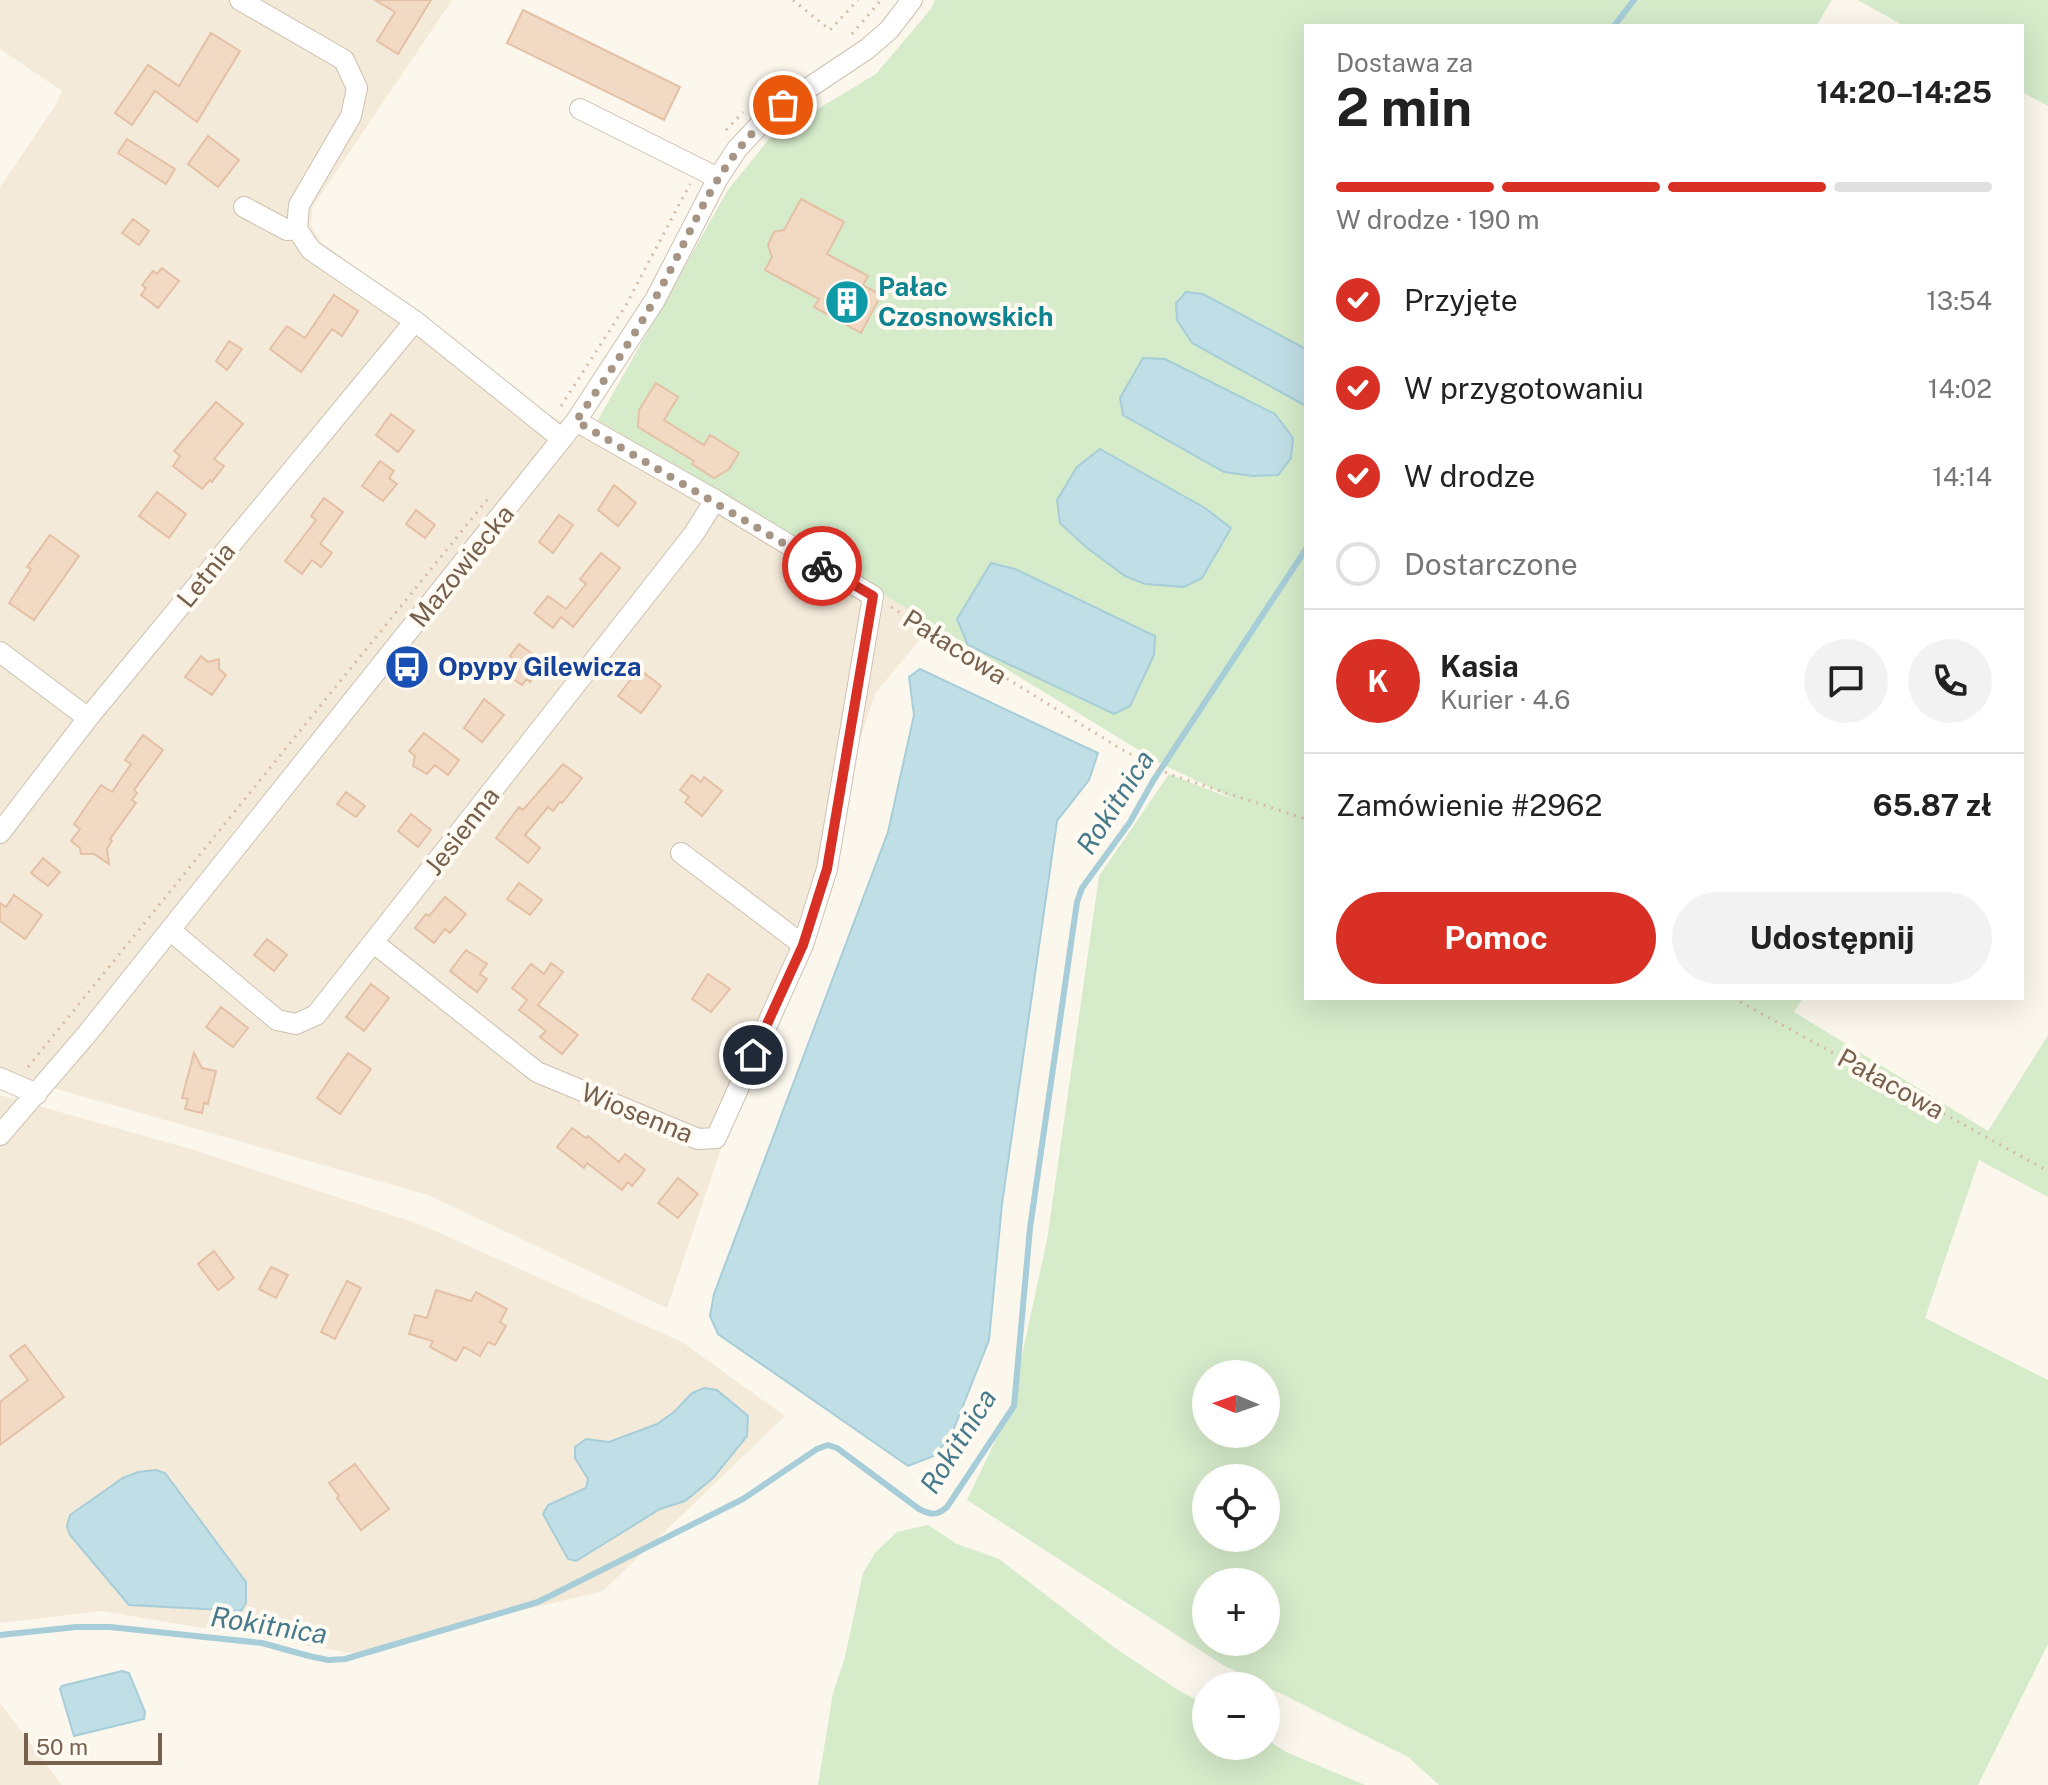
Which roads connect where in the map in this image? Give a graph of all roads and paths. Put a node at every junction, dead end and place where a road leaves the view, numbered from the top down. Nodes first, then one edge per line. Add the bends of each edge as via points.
1 (241, 0) edge
2 (793, 0) edge
3 (858, 0) edge
4 (912, 0) edge
5 (580, 109) dead end
6 (696, 174) dead end
7 (718, 178) junction
8 (244, 207) dead end
9 (297, 229) junction
10 (415, 321) junction
11 (555, 415) dead end
12 (576, 421) junction
13 (562, 439) junction
14 (499, 488) dead end
15 (715, 500) junction
16 (873, 596) junction
17 (0, 652) edge
18 (88, 718) junction
19 (1304, 818) edge
20 (0, 833) edge
21 (681, 853) dead end
22 (170, 930) junction
23 (374, 943) junction
24 (803, 945) junction
25 (1737, 1000) edge
26 (21, 1076) dead end
27 (0, 1078) edge
28 (37, 1094) junction
29 (0, 1135) edge
30 (2048, 1171) edge

1 - 9 street via 344,60 357,88 351,116 299,205
2 - 3 path via 830,30
4 - 7 street, Mazowiecka via 867,49 765,119
5 - 7 street
6 - 11 path via 626,305
7 - 12 street, Mazowiecka via 655,300
8 - 9 street via 287,230
9 - 10 street via 311,250
10 - 13 street
10 - 18 street, Letnia
12 - 13 street, Mazowiecka
12 - 15 street, Pałacowa
13 - 22 street, Mazowiecka
14 - 26 path
15 - 16 street, Pałacowa
15 - 23 street, Jesienna
16 - 19 path, Pałacowa via 1169,774
16 - 24 street, Wiosenna via 827,869
17 - 18 street
18 - 20 street, Letnia
21 - 24 street
22 - 23 street, Jesienna via 277,1020 296,1024 316,1015
22 - 28 street, Mazowiecka
23 - 24 street, Wiosenna via 537,1072 698,1139 716,1138
25 - 30 path, Pałacowa
27 - 28 street
28 - 29 street, Mazowiecka

